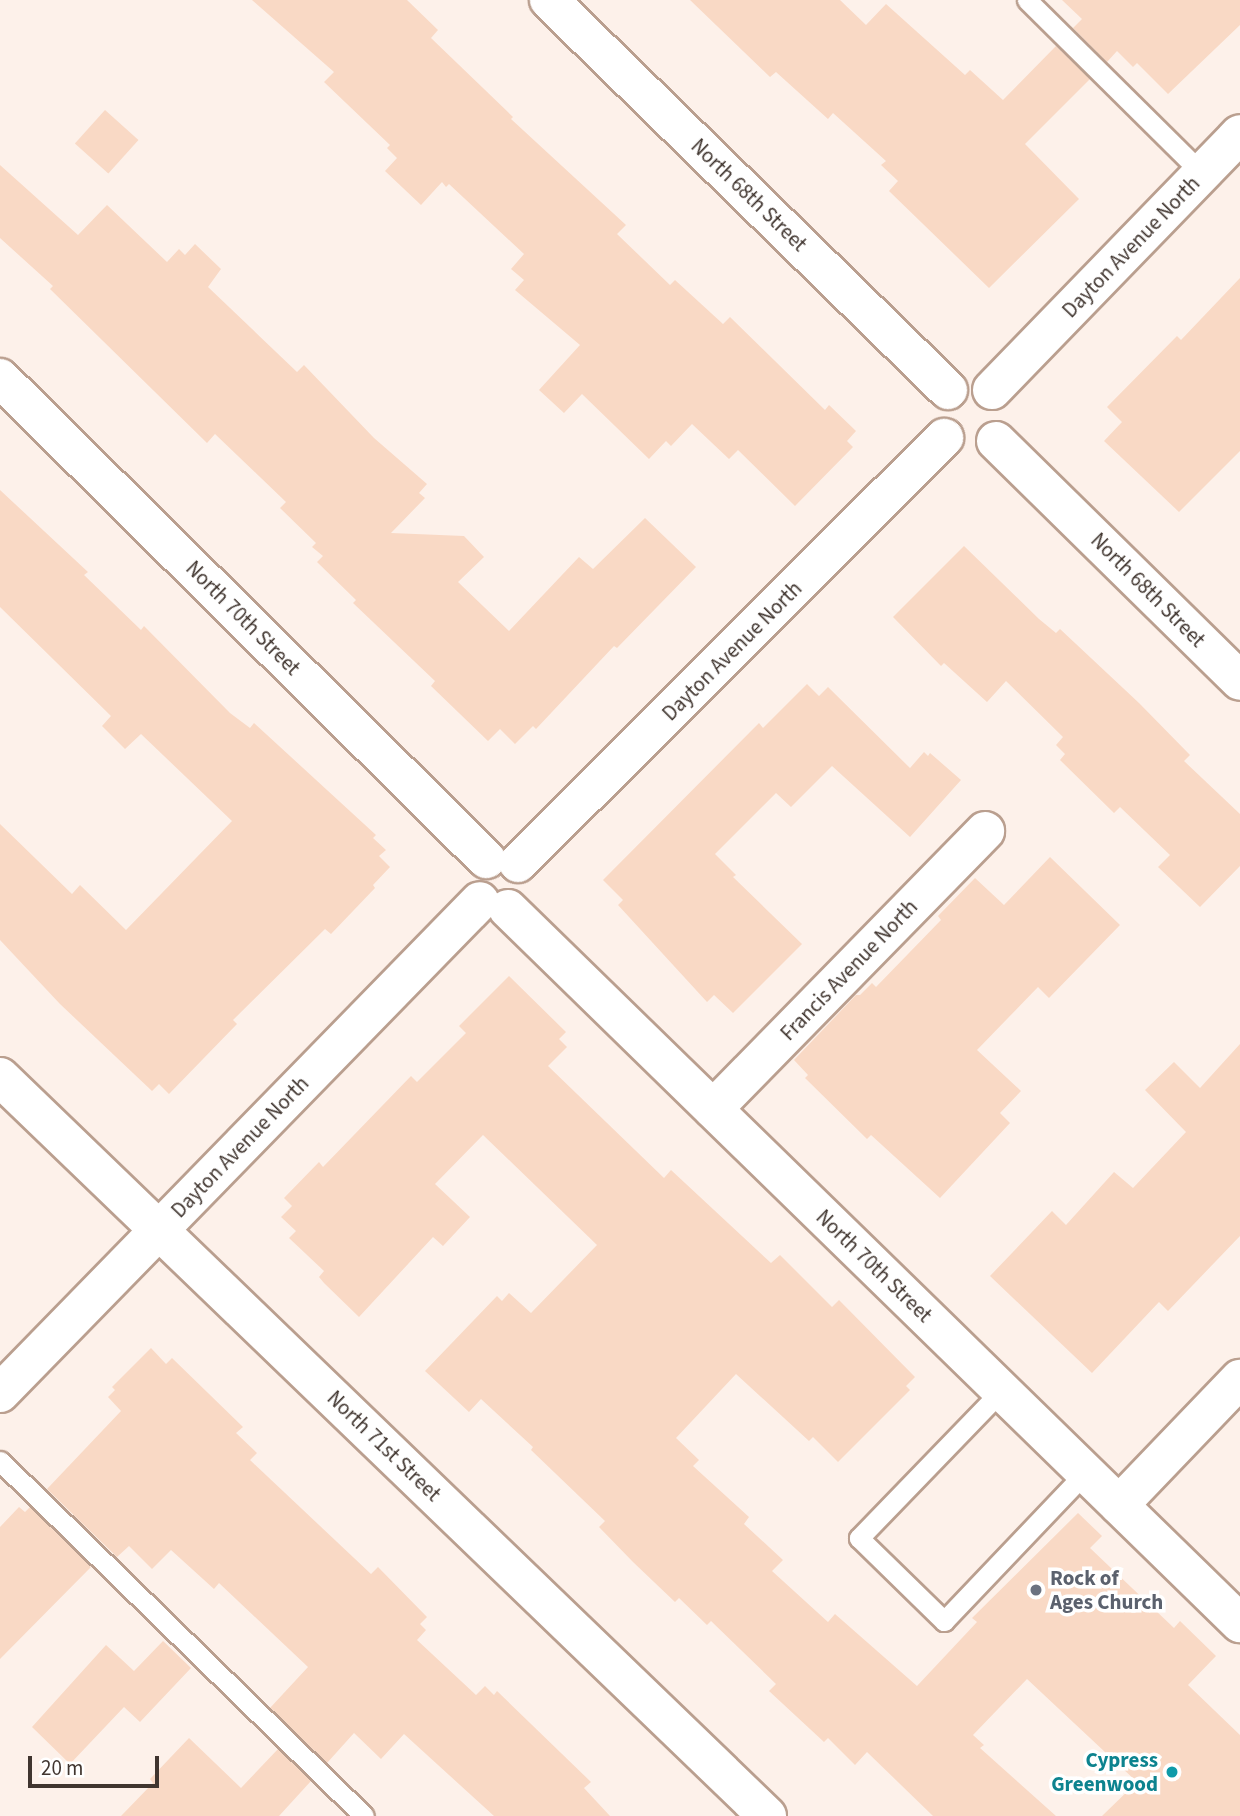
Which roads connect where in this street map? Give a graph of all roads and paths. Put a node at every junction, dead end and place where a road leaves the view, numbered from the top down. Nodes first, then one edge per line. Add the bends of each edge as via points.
1 (549, 0) edge
2 (1027, 0) edge
3 (1240, 134) edge
4 (1203, 174) junction
5 (0, 378) edge
6 (948, 390) junction
7 (992, 390) junction
8 (944, 438) junction
9 (996, 441) junction
10 (1240, 681) edge
11 (985, 831) dead end
12 (502, 861) junction
13 (494, 905) junction
14 (0, 1077) edge
15 (713, 1109) junction
16 (159, 1230) junction
17 (1240, 1379) edge
18 (1002, 1390) junction
19 (0, 1393) edge
20 (0, 1461) edge
21 (1086, 1472) junction
22 (1119, 1505) junction
23 (1240, 1623) edge
24 (364, 1816) edge
25 (767, 1816) edge

1 - 6 street, North 68th Street
2 - 4 lane
3 - 4 street, Dayton Avenue North
4 - 7 street, Dayton Avenue North
5 - 12 street, North 70th Street
6 - 7 street via 970,382
6 - 8 street via 936,410
7 - 9 street via 1004,411
8 - 9 street via 968,450
8 - 12 street, Dayton Avenue North
9 - 10 street, North 68th Street
11 - 15 street, Francis Avenue North
12 - 13 street via 474,872 472,880
13 - 15 street, North 70th Street
13 - 16 street, Dayton Avenue North
14 - 16 street, North 71st Street
15 - 18 street, North 70th Street
16 - 19 street, Dayton Avenue North
16 - 25 street, North 71st Street
17 - 22 street
18 - 21 street, North 70th Street
18 - 21 lane via 859,1538 944,1621
20 - 24 lane
21 - 22 street, North 70th Street
22 - 23 street, North 70th Street

